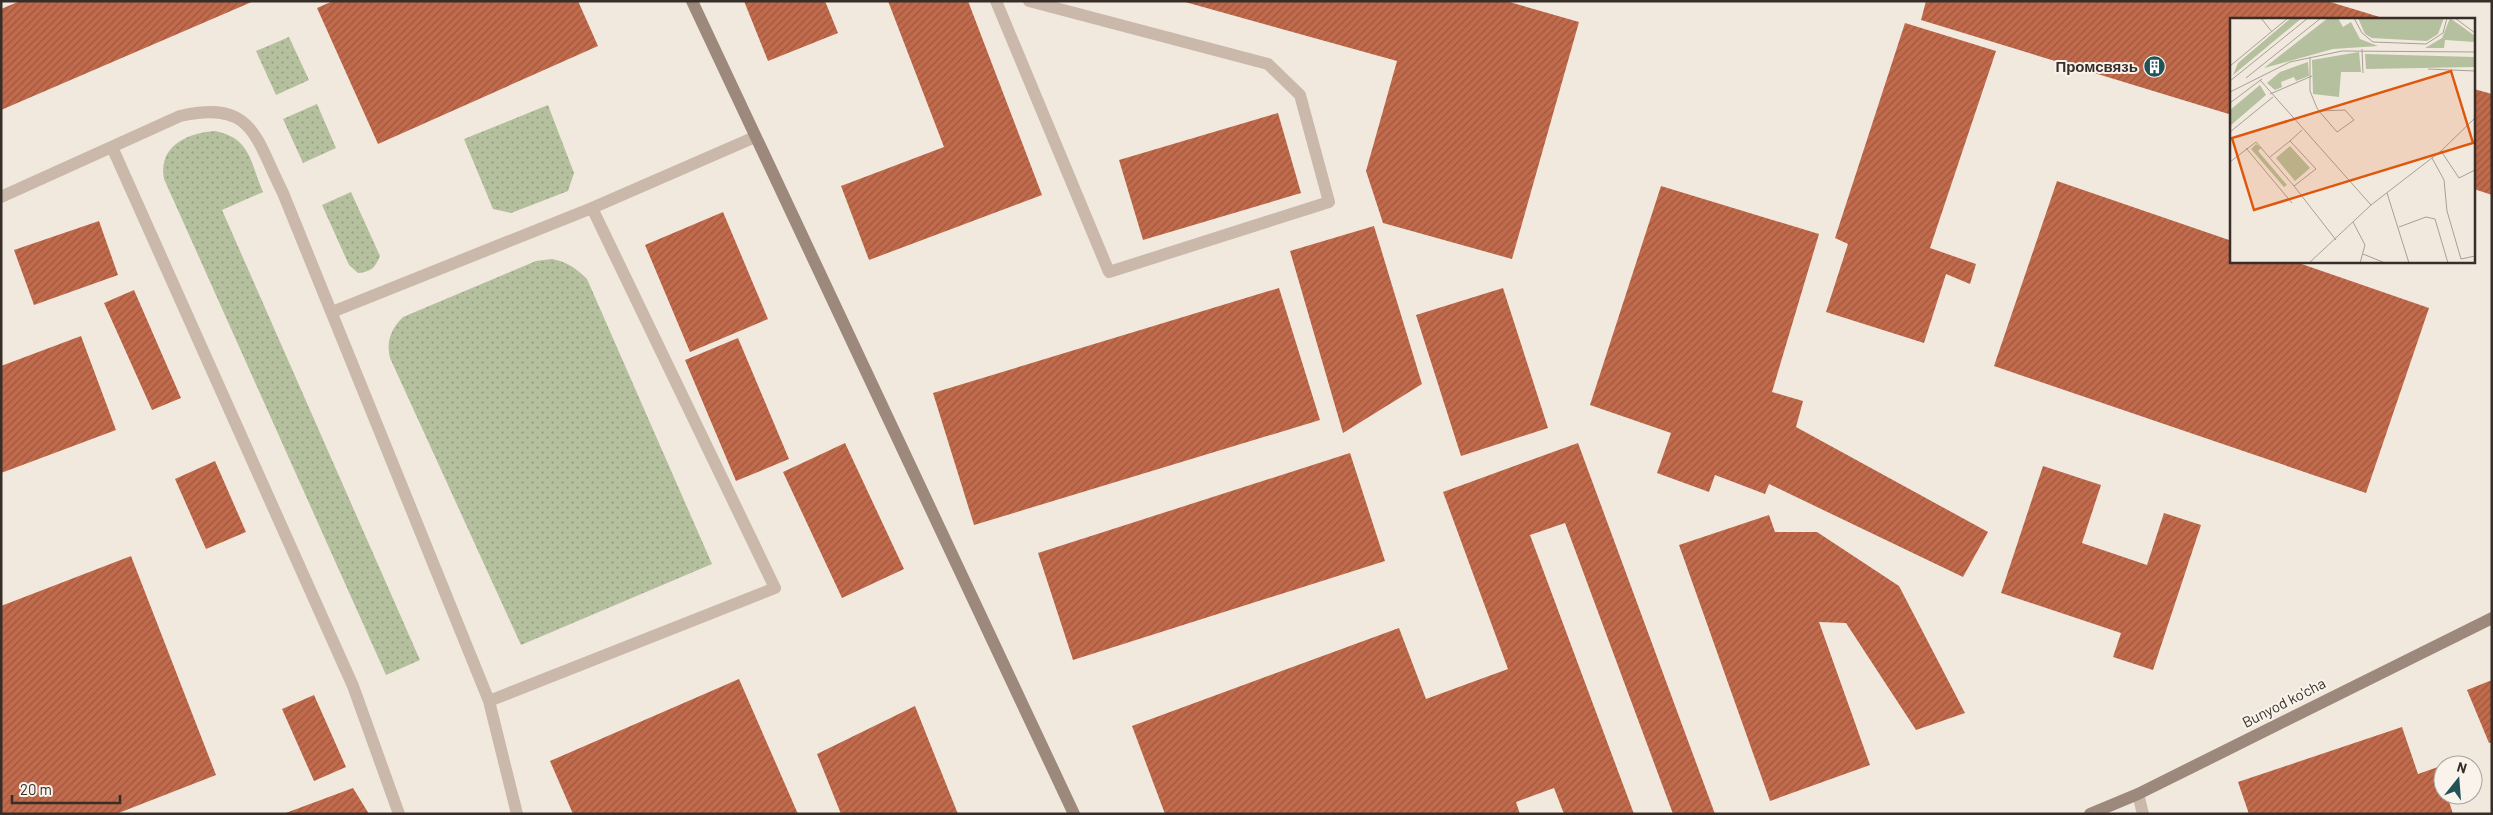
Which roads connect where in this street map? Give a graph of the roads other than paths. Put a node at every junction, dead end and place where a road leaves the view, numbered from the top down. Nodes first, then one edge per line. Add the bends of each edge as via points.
1 (692, 1) edge
2 (996, 1) edge
3 (1029, 1) edge
4 (755, 137) junction
5 (112, 147) junction
6 (1, 197) edge
7 (592, 208) junction
8 (332, 312) junction
9 (2492, 618) edge
10 (489, 701) junction
11 (2138, 794) junction
12 (399, 814) edge
13 (517, 814) edge
14 (1074, 814) edge
15 (2090, 814) edge
16 (2143, 814) edge

1 - 4 street
2 - 3 lane via 1109,272 1329,202 1300,95 1268,64
4 - 7 lane
4 - 14 street
5 - 6 lane
5 - 8 lane via 180,116 209,111 237,116 251,128 283,193
5 - 12 lane via 353,686
7 - 8 lane
7 - 10 lane via 775,588
8 - 10 lane
9 - 11 street, Bunyod ko'cha
10 - 13 lane
11 - 15 street, Bunyod ko'cha
11 - 16 lane

